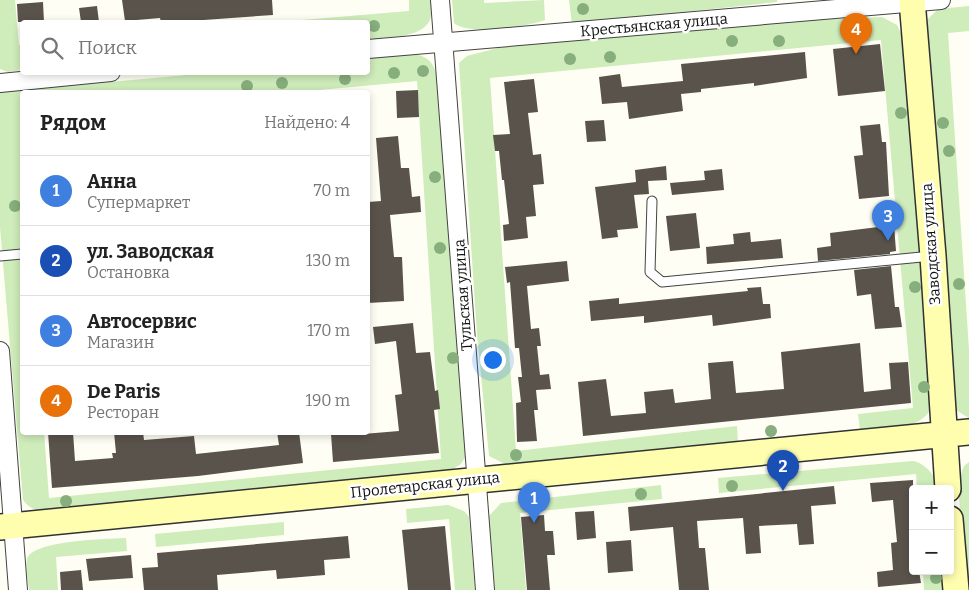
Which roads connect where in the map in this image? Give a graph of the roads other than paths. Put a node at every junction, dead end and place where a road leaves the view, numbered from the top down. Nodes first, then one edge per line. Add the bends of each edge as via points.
1 (440, 0) edge
2 (941, 0) edge
3 (912, 2) edge
4 (443, 43) junction
5 (370, 49) edge
6 (81, 75) edge
7 (0, 83) edge
8 (652, 201) dead end
9 (20, 254) edge
10 (0, 256) edge
11 (933, 256) junction
12 (0, 351) edge
13 (969, 432) edge
14 (944, 434) junction
15 (477, 479) junction
16 (948, 485) edge
17 (6, 527) edge
18 (951, 530) edge
19 (18, 590) edge
20 (485, 590) edge
21 (956, 590) edge

1 - 4 street, Тульская улица
2 - 3 street, Крестьянская улица
3 - 4 street, Крестьянская улица
3 - 11 street, Заводская улица
4 - 5 street, Крестьянская улица
4 - 15 street, Тульская улица
6 - 7 street
8 - 11 lane via 650,272 662,282
9 - 10 lane
11 - 14 street, Заводская улица
12 - 17 street
13 - 14 street, Пролетарская улица
14 - 15 street, Пролетарская улица
14 - 16 street, Заводская улица
15 - 17 street, Пролетарская улица
15 - 20 street, Тульская улица
17 - 19 street
18 - 21 street

